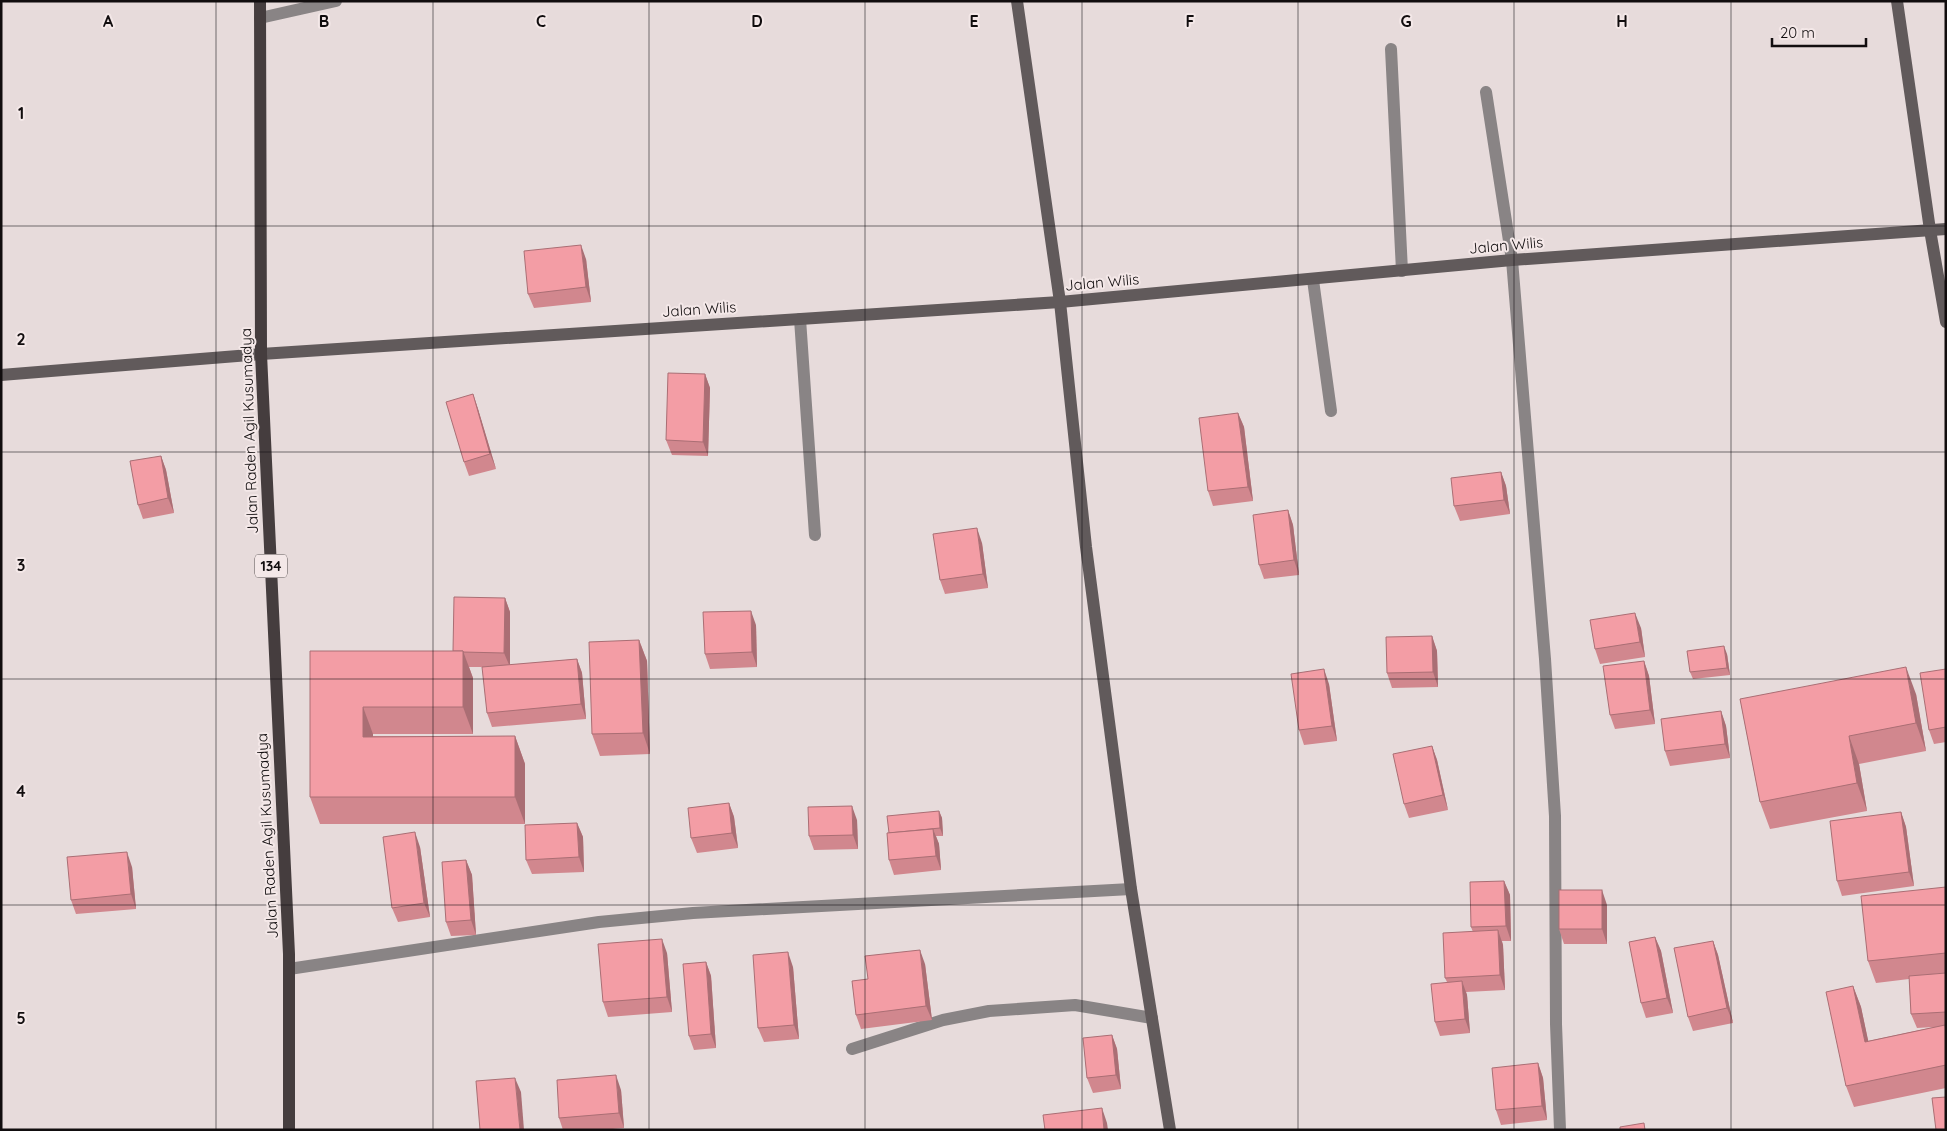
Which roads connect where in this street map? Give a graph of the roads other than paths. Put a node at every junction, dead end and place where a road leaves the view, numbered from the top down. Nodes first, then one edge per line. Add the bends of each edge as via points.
1 (260, 1) edge
2 (336, 1) edge
3 (1017, 1) edge
4 (1897, 1) edge
5 (260, 18) junction
6 (1391, 49) dead end
7 (1486, 92) dead end
8 (1946, 229) edge
9 (1930, 230) junction
10 (1512, 260) junction
11 (1402, 271) junction
12 (1313, 280) junction
13 (1060, 302) junction
14 (800, 319) junction
15 (1946, 322) edge
16 (261, 354) junction
17 (1, 375) edge
18 (1331, 411) dead end
19 (814, 535) dead end
20 (1131, 889) junction
21 (289, 969) junction
22 (1152, 1018) junction
23 (852, 1049) dead end
24 (289, 1130) edge
25 (1170, 1130) edge
26 (1560, 1130) edge

1 - 5 main road, Jalan Raden Agil Kusumadya / 134
2 - 5 street
3 - 13 main road
4 - 9 main road
5 - 16 main road, Jalan Raden Agil Kusumadya / 134
6 - 11 street
7 - 10 street
8 - 9 main road, Jalan Wilis
9 - 10 main road, Jalan Wilis
9 - 15 main road
10 - 11 main road, Jalan Wilis
10 - 26 street via 1556,816 1556,1024
11 - 12 main road, Jalan Wilis
12 - 13 main road, Jalan Wilis
12 - 18 street
13 - 14 main road, Jalan Wilis
13 - 20 main road via 1086,547
14 - 16 main road, Jalan Wilis
14 - 19 street
16 - 17 main road, Jalan Wilis
16 - 21 main road, Jalan Raden Agil Kusumadya / 134
20 - 21 street via 693,912 600,922
20 - 22 main road
21 - 24 main road, Jalan Raden Agil Kusumadya / 134
22 - 23 street via 1075,1005 989,1011 943,1020
22 - 25 main road

